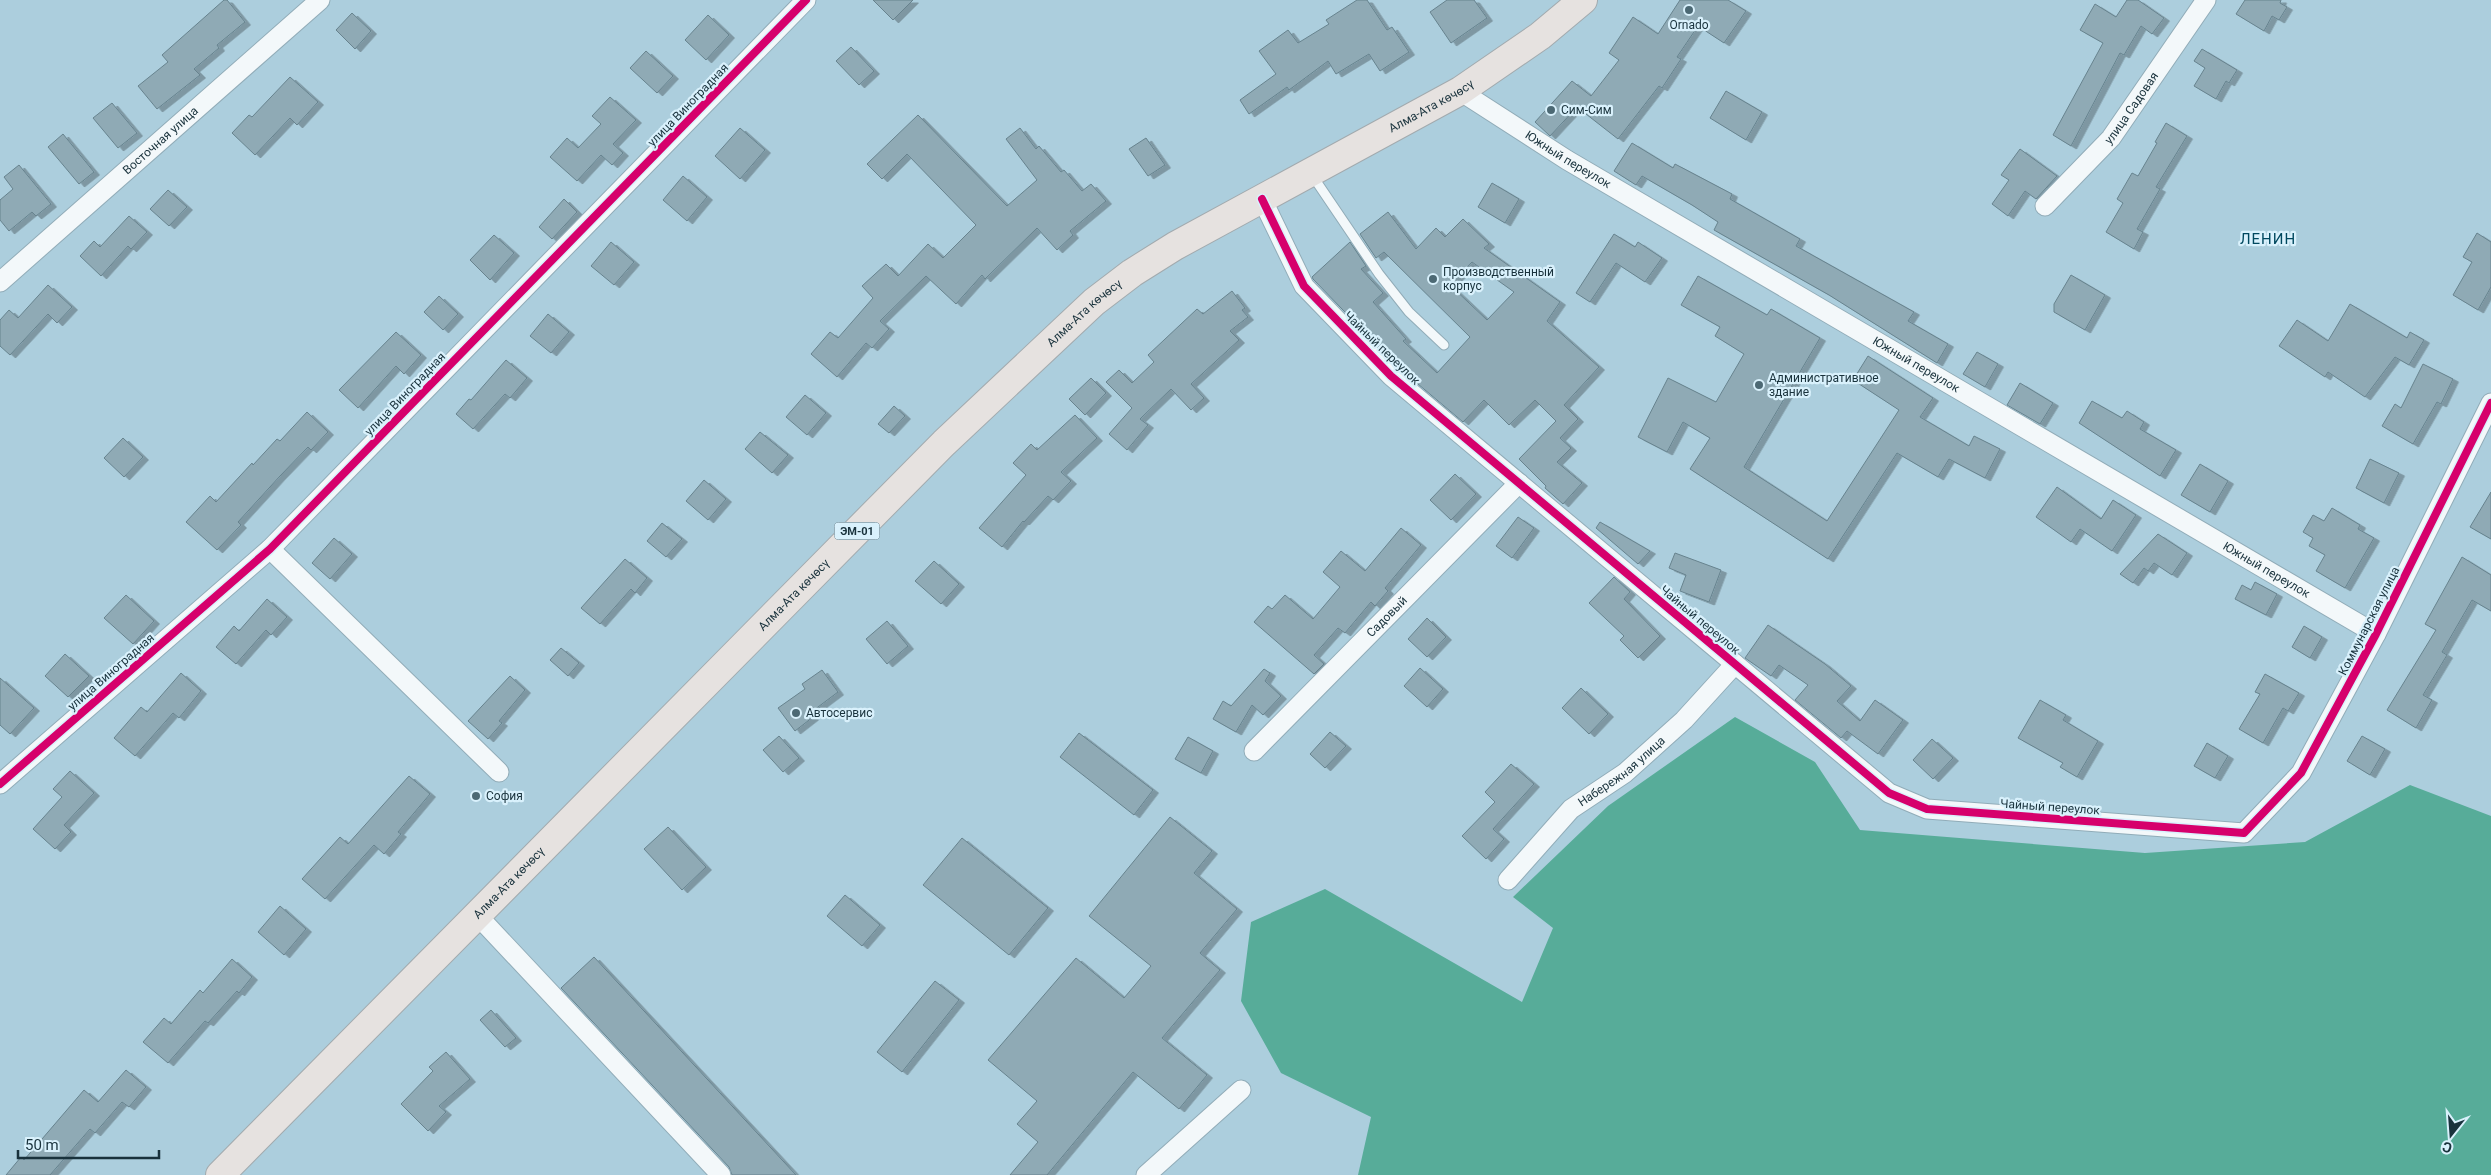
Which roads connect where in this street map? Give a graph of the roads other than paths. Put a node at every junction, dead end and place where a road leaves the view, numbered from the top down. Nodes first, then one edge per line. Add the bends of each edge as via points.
1 (320, 0) edge
2 (806, 0) edge
3 (1583, 0) edge
4 (2206, 0) edge
5 (1460, 91) junction
6 (1310, 173) junction
7 (1262, 199) junction
8 (2045, 206) dead end
9 (0, 282) edge
10 (1444, 345) dead end
11 (2491, 404) edge
12 (1518, 483) junction
13 (270, 549) junction
14 (2376, 634) junction
15 (1735, 664) junction
16 (1254, 751) dead end
17 (499, 772) dead end
18 (0, 784) edge
19 (2244, 833) joint
20 (1508, 880) dead end
21 (478, 916) junction
22 (1241, 1090) dead end
23 (220, 1175) edge
24 (721, 1175) edge
25 (1146, 1175) edge

1 - 9 street, Восточная улица
2 - 13 street, улица Виноградная
3 - 5 highway, Алма-Ата көчөсү / ЭМ-01 via 1540,36
4 - 8 street, улица Садовая via 2111,138
5 - 6 highway, Алма-Ата көчөсү / ЭМ-01
5 - 14 street, Южный переулок via 1566,160
6 - 7 highway, Алма-Ата көчөсү / ЭМ-01
6 - 10 lane via 1385,282 1409,312
7 - 12 street, Чайный переулок via 1304,286 1391,376
7 - 21 highway, Алма-Ата көчөсү / ЭМ-01 via 1175,246 1094,302 944,443
11 - 14 street, Коммунарская улица
12 - 15 street, Чайный переулок
12 - 16 street, Садовый
13 - 17 street
13 - 18 street, улица Виноградная
14 - 19 street, Коммунарская улица via 2300,773
15 - 19 street, Чайный переулок via 1889,793 1927,809
15 - 20 street, Набережная улица via 1684,720 1625,773 1571,809
21 - 23 highway, Алма-Ата көчөсү / ЭМ-01
21 - 24 street
22 - 25 street

